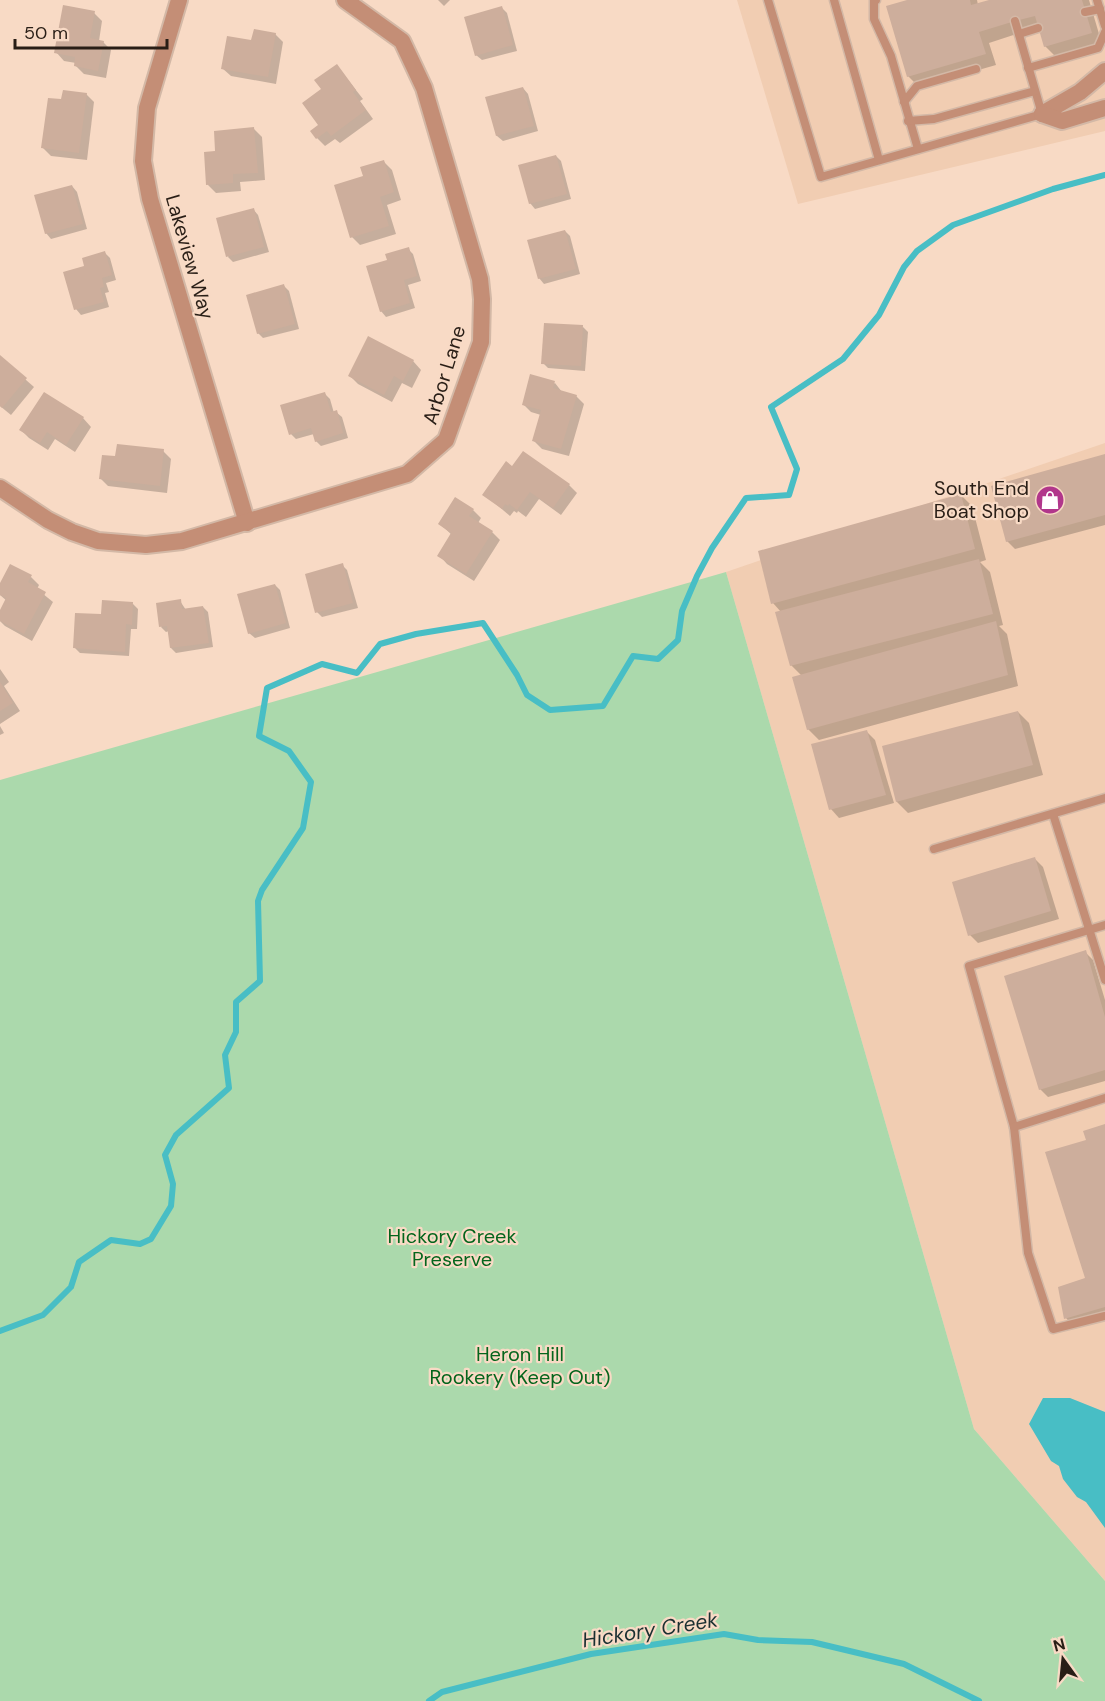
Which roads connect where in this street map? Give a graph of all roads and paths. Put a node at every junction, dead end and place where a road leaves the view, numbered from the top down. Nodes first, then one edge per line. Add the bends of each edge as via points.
1 (179, 0) edge
2 (345, 0) edge
3 (768, 0) edge
4 (834, 0) edge
5 (875, 0) edge
6 (1098, 4) edge
7 (1085, 12) dead end
8 (1015, 21) dead end
9 (1105, 26) edge
10 (1038, 28) dead end
11 (1105, 32) edge
12 (1019, 34) junction
13 (1028, 68) junction
14 (976, 69) dead end
15 (1105, 71) edge
16 (1035, 92) junction
17 (904, 102) junction
18 (1105, 108) edge
19 (1042, 114) junction
20 (908, 121) junction
21 (918, 149) junction
22 (879, 160) junction
23 (0, 488) edge
24 (247, 523) junction
25 (1105, 798) edge
26 (1053, 814) junction
27 (934, 849) dead end
28 (1105, 925) edge
29 (1088, 930) junction
30 (1105, 980) edge
31 (1105, 1098) edge
32 (1014, 1127) junction
33 (1105, 1316) edge

1 - 24 street, Lakeview Way via 147,108 143,161 150,199
2 - 24 street, Arbor Lane via 402,41 424,88 480,279 481,342 446,440 407,474
3 - 22 lane via 821,177
4 - 22 lane
5 - 17 lane via 874,19 891,56
6 - 7 lane
6 - 9 lane
8 - 12 lane
10 - 12 lane
11 - 13 lane via 1098,48
12 - 13 lane
13 - 16 lane
14 - 17 lane via 917,86
15 - 19 street via 1080,92
16 - 19 lane
16 - 20 lane via 934,119
17 - 20 lane
18 - 19 street via 1062,121
19 - 21 lane
20 - 21 lane
21 - 22 lane
23 - 24 street, Arbor Lane via 48,520 106,542 165,544
25 - 26 lane
26 - 27 lane
26 - 29 lane
28 - 29 lane
29 - 30 lane
29 - 32 lane via 969,966
31 - 32 lane
32 - 33 lane via 1028,1253 1053,1329

